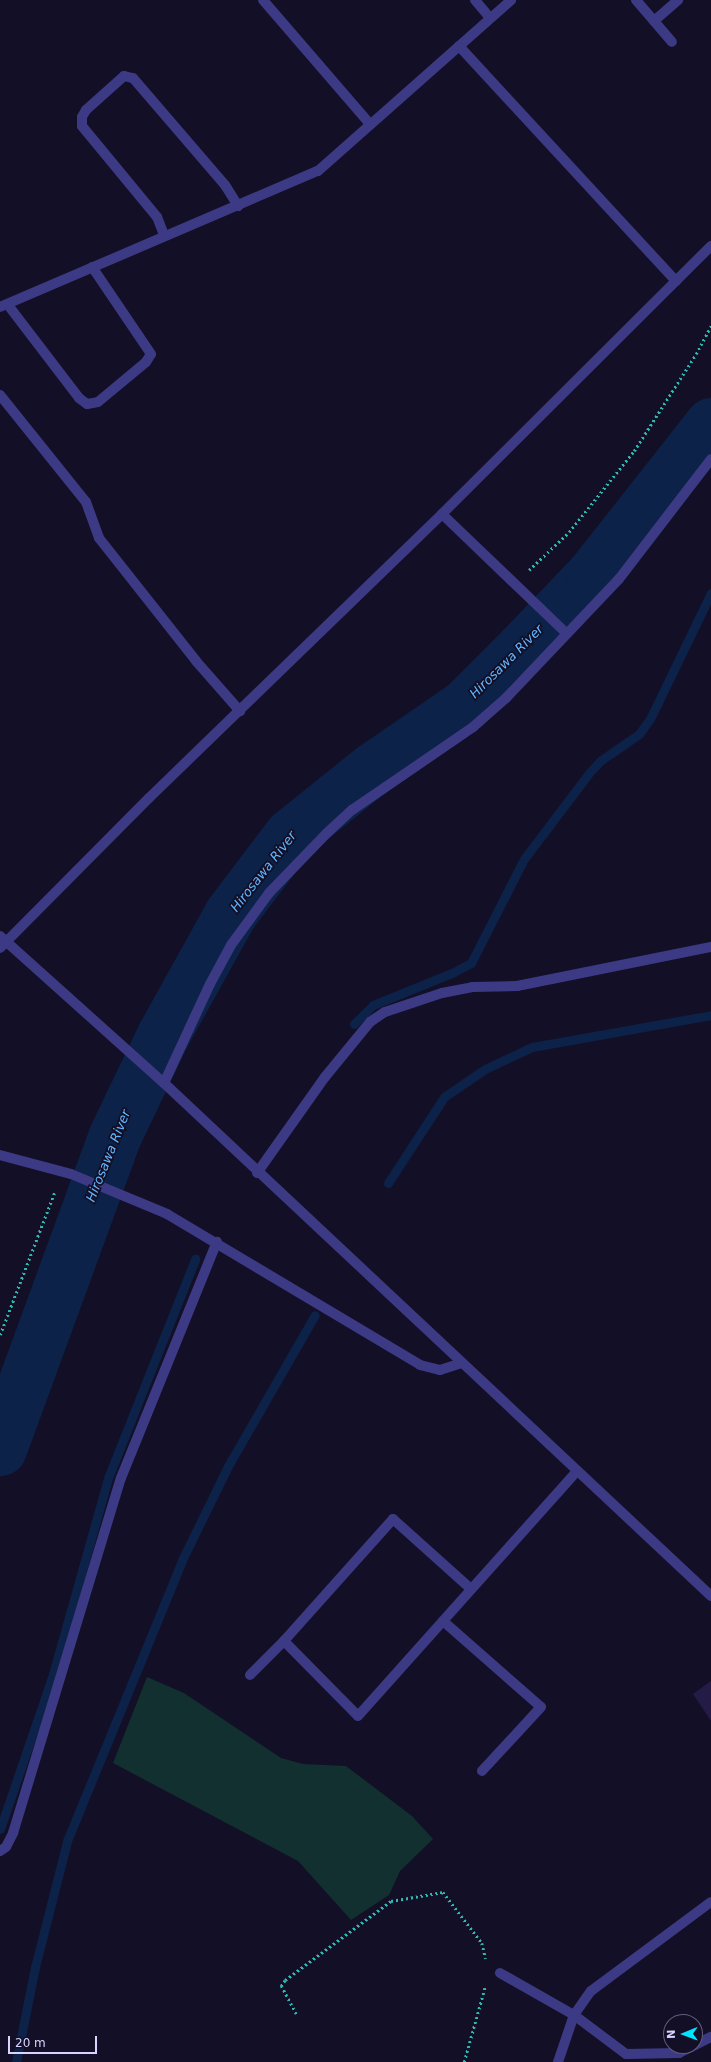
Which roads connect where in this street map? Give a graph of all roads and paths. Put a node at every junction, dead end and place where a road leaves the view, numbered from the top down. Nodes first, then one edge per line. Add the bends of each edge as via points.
1 (264, 0) edge
2 (475, 0) edge
3 (511, 0) edge
4 (636, 0) edge
5 (678, 0) edge
6 (490, 18) junction
7 (654, 21) junction
8 (672, 42) dead end
9 (458, 46) junction
10 (370, 124) junction
11 (238, 206) junction
12 (164, 235) junction
13 (711, 246) edge
14 (92, 266) junction
15 (676, 281) junction
16 (4, 306) edge
17 (711, 326) edge
18 (0, 395) edge
19 (711, 459) edge
20 (442, 514) junction
21 (514, 584) junction
22 (563, 631) junction
23 (240, 711) junction
24 (2, 942) edge
25 (711, 947) edge
26 (161, 1081) junction
27 (0, 1154) edge
28 (67, 1173) junction
29 (257, 1173) junction
30 (217, 1242) junction
31 (0, 1335) edge
32 (461, 1363) junction
33 (577, 1471) junction
34 (471, 1589) junction
35 (711, 1596) edge
36 (443, 1621) junction
37 (284, 1641) junction
38 (250, 1675) dead end
39 (482, 1771) dead end
40 (0, 1851) edge
41 (711, 1902) edge
42 (487, 1962) dead end
43 (500, 1974) dead end
44 (486, 1982) dead end
45 (296, 2014) dead end
46 (574, 2014) junction
47 (663, 2053) edge
48 (464, 2062) edge
49 (558, 2062) edge

1 - 10 street
2 - 6 street
3 - 6 street
4 - 7 street
5 - 7 street
6 - 9 street
7 - 8 street
9 - 10 street
9 - 15 street
10 - 11 street via 318,171
11 - 12 street
11 - 12 street via 225,185 138,84 132,78 124,76 86,110 82,117 82,126 157,218
12 - 14 street
13 - 15 street
14 - 16 street
14 - 16 street via 151,354 146,362 98,402 87,404 79,398
15 - 20 street
17 - 21 path via 634,451 569,532
18 - 23 street via 86,502 99,538
19 - 22 street via 618,578
20 - 21 street
20 - 23 street
21 - 22 street
22 - 26 street via 473,727 352,810 326,833 269,893 231,945
23 - 24 street
24 - 26 street
25 - 29 street via 517,986 464,988 416,1000 385,1012 370,1022 325,1077
26 - 29 street
27 - 28 street
28 - 30 street via 167,1214
28 - 31 path
29 - 32 street
30 - 32 street via 420,1365 440,1370
30 - 40 street via 121,1478 14,1833 6,1847
32 - 33 street
33 - 34 street
33 - 35 street
34 - 36 street
34 - 37 street via 393,1519
36 - 37 street via 358,1716
36 - 39 street via 541,1707
37 - 38 street
41 - 46 street via 591,1992
42 - 45 path via 482,1943 443,1892 391,1901 285,1980 282,1986
43 - 46 street
44 - 48 path
46 - 47 street via 626,2054
46 - 49 street

